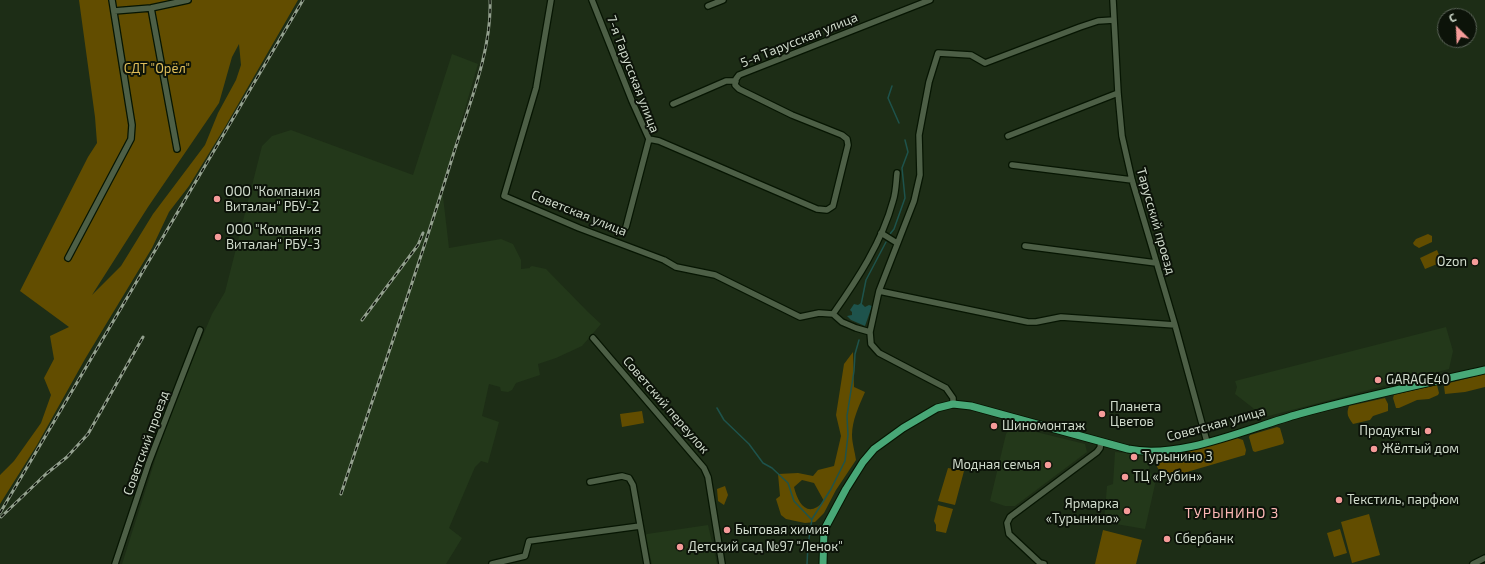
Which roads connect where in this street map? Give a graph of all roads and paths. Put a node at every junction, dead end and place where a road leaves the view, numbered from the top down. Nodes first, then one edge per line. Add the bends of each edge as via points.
1 (112, 0) edge
2 (188, 0) edge
3 (551, 0) edge
4 (592, 0) edge
5 (723, 0) edge
6 (930, 0) edge
7 (1113, 0) edge
8 (917, 2) edge
9 (708, 6) dead end
10 (150, 8) junction
11 (114, 11) junction
12 (1114, 20) junction
13 (736, 81) junction
14 (1118, 93) junction
15 (673, 104) dead end
16 (1008, 136) dead end
17 (649, 139) junction
18 (177, 149) dead end
19 (1012, 165) dead end
20 (897, 173) dead end
21 (1132, 180) junction
22 (626, 227) dead end
23 (881, 233) junction
24 (897, 243) junction
25 (1024, 246) dead end
26 (68, 258) dead end
27 (1156, 263) junction
28 (879, 291) junction
29 (833, 314) junction
30 (1175, 325) junction
31 (200, 330) dead end
32 (870, 332) junction
33 (593, 338) dead end
34 (1485, 370) edge
35 (953, 404) junction
36 (1101, 442) junction
37 (1207, 442) junction
38 (590, 482) dead end
39 (640, 526) junction
40 (1485, 558) edge
41 (115, 564) edge
42 (492, 564) edge
43 (647, 564) edge
44 (722, 564) edge
45 (823, 564) edge
46 (1044, 564) edge
47 (1473, 564) edge

1 - 11 street
2 - 10 street
3 - 29 street, Советская улица via 536,88 504,196 676,267 715,275 800,317 819,312
4 - 17 street, 7-я Тарусская улица
5 - 9 street
6 - 8 street, 5-я Тарусская улица
7 - 12 street, Тарусский проезд
8 - 13 street, 5-я Тарусская улица via 739,75
10 - 11 street
10 - 18 street
11 - 26 street via 132,125 130,139
12 - 14 street, Тарусский проезд
12 - 24 street via 1098,21 985,63 971,55 938,53 929,82 919,136 920,175 914,201
13 - 15 street via 726,81
13 - 17 street, 5-я Тарусская улица via 739,90 846,138 848,144 833,206 827,210 817,209
14 - 16 street
14 - 21 street, Тарусский проезд via 1122,136
17 - 22 street, 7-я Тарусская улица
19 - 21 street
20 - 23 street via 894,200
21 - 27 street, Тарусский проезд
23 - 24 street
23 - 29 street via 854,284
24 - 28 street
25 - 27 street
27 - 30 street, Тарусский проезд
28 - 30 street via 1028,322 1061,317
28 - 32 street
29 - 32 street via 842,322
30 - 37 street, Тарусский проезд
31 - 41 street, Советский проезд via 149,462
32 - 35 street via 871,344 879,353 946,388 953,398
33 - 44 street, Советский переулок via 704,468 708,477
34 - 37 main road, Советская улица via 1298,414
35 - 36 main road, Советская улица via 970,406
35 - 45 main road, Советская улица via 937,408 903,428 874,449 863,462 824,530
36 - 37 main road, Советская улица via 1151,451
36 - 46 street via 1097,452 1010,517 1007,523 1009,534
38 - 39 street via 622,476 630,478
39 - 42 street via 529,541 525,556
39 - 43 street
40 - 47 street

